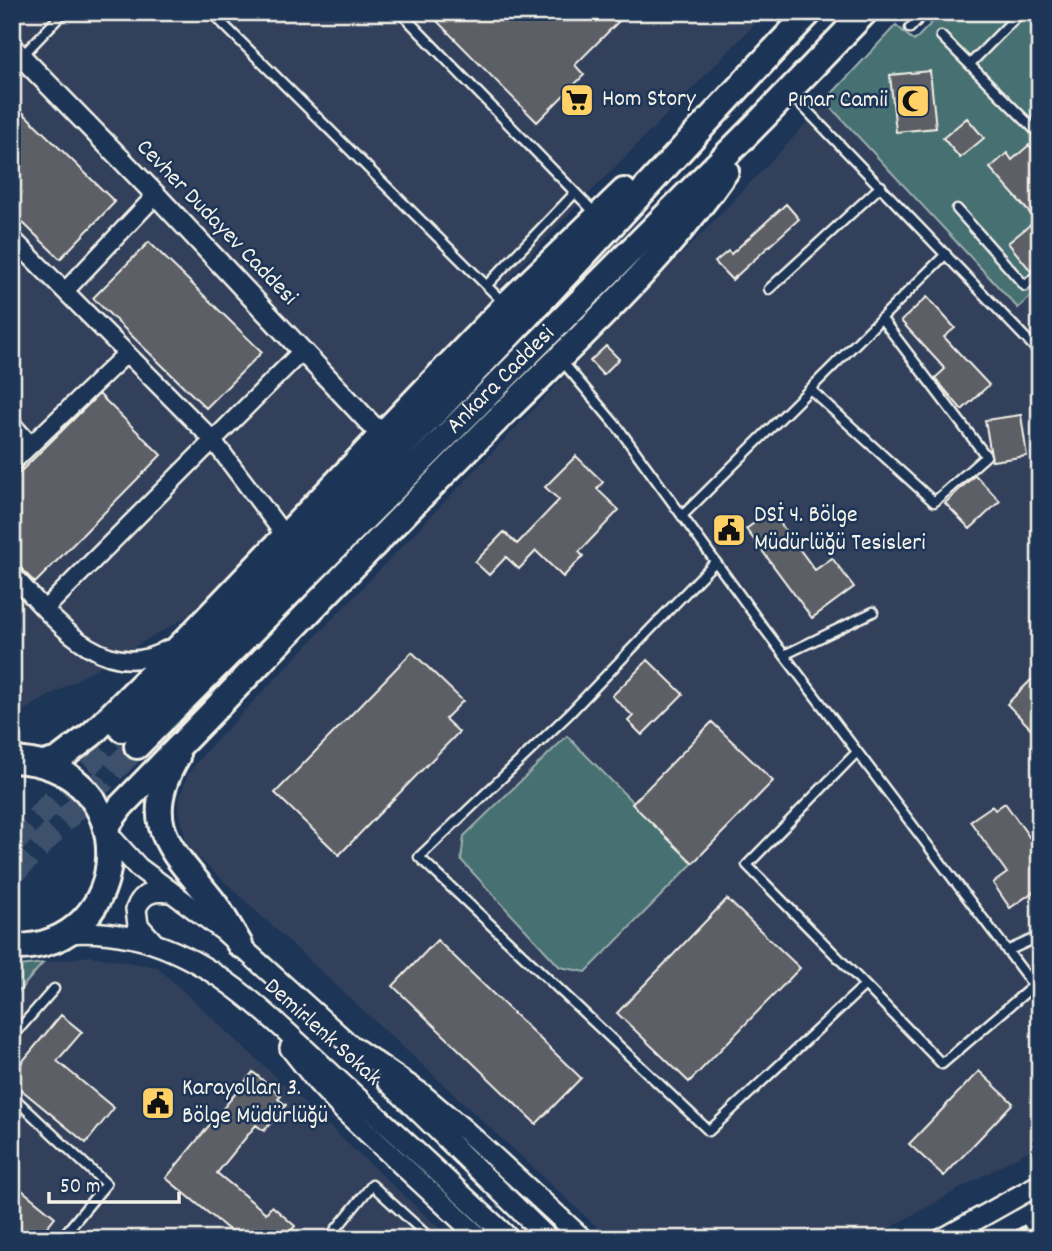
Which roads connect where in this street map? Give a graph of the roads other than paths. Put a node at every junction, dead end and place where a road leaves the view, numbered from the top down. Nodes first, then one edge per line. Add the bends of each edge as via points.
1 (64, 12) edge
2 (211, 12) edge
3 (400, 12) edge
4 (810, 12) edge
5 (865, 12) edge
6 (925, 12) edge
7 (1021, 12) edge
8 (910, 28) dead end
9 (941, 36) dead end
10 (17, 52) edge
11 (970, 64) junction
12 (788, 91) junction
13 (709, 117) junction
14 (763, 118) junction
15 (1040, 135) edge
16 (881, 186) junction
17 (575, 193) junction
18 (156, 195) junction
19 (957, 209) dead end
20 (597, 215) junction
21 (12, 237) edge
22 (946, 254) junction
23 (1040, 272) edge
24 (486, 285) junction
25 (769, 289) dead end
26 (65, 290) junction
27 (506, 305) junction
28 (881, 318) junction
29 (303, 350) junction
30 (127, 353) junction
31 (1040, 353) edge
32 (558, 357) junction
33 (810, 389) junction
34 (12, 424) edge
35 (382, 436) junction
36 (212, 439) junction
37 (30, 444) junction
38 (12, 463) edge
39 (682, 516) junction
40 (285, 536) junction
41 (715, 562) junction
42 (12, 574) edge
43 (45, 609) junction
44 (873, 612) dead end
45 (191, 635) junction
46 (784, 655) junction
47 (190, 735) junction
48 (857, 752) junction
49 (12, 760) edge
50 (44, 764) junction
51 (107, 831) junction
52 (169, 892) junction
53 (66, 933) junction
54 (1040, 936) edge
55 (155, 944) junction
56 (240, 945) junction
57 (12, 947) edge
58 (1007, 951) junction
59 (865, 985) junction
60 (1033, 986) junction
61 (54, 989) dead end
62 (1040, 995) edge
63 (265, 1013) junction
64 (12, 1037) edge
65 (348, 1044) junction
66 (12, 1096) edge
67 (1040, 1184) edge
68 (65, 1239) edge
69 (328, 1239) edge
70 (431, 1239) edge
71 (481, 1239) edge
72 (510, 1239) edge
73 (549, 1239) edge
74 (583, 1239) edge
75 (942, 1239) edge

1 - 10 lane
2 - 24 lane
3 - 17 lane
4 - 13 main road, Ankara Caddesi
5 - 12 main road, Ankara Caddesi
6 - 8 lane
7 - 11 lane
9 - 11 lane
10 - 18 street, Cevher Dudayev Caddesi
11 - 15 lane
12 - 14 main road, Ankara Caddesi
12 - 16 lane
13 - 14 main road, Ankara Caddesi via 130,738
13 - 20 main road
14 - 32 main road via 698,211
16 - 22 lane
16 - 25 lane
17 - 20 lane
17 - 24 lane
18 - 26 street
18 - 29 street, Cevher Dudayev Caddesi
19 - 23 lane via 1025,286
20 - 27 main road
21 - 26 street
22 - 28 lane
22 - 31 lane
24 - 27 lane
26 - 30 street
27 - 35 main road
28 - 33 lane
28 - 33 lane via 986,456 934,502
29 - 35 street, Cevher Dudayev Caddesi
29 - 36 street
30 - 36 street
30 - 37 street
32 - 39 lane via 619,429
32 - 47 main road
33 - 39 lane
34 - 37 street
35 - 40 main road
36 - 40 street
36 - 43 street
37 - 38 street
39 - 41 lane
40 - 45 main road
41 - 46 lane
41 - 59 lane via 569,714 419,857 709,1131
42 - 43 street
43 - 45 street via 65,632 126,661 151,659
44 - 46 lane
45 - 50 main road via 92,734 58,760
46 - 48 lane
47 - 51 main road via 121,806
47 - 56 main road via 165,784 160,825 171,849 215,904
48 - 58 lane
48 - 59 lane via 747,865
49 - 50 main road
50 - 51 main road via 78,783 95,803
51 - 52 street via 129,859
51 - 53 main road via 109,867 101,893 86,916
52 - 55 street via 151,892 136,909 138,925
52 - 56 street
53 - 55 street, Demirlenk Sokak via 114,934
53 - 57 main road via 44,943
54 - 58 lane
55 - 63 street, Demirlenk Sokak via 211,972
56 - 65 street
58 - 60 lane
59 - 60 lane via 942,1064
60 - 62 lane
61 - 64 lane
63 - 71 street via 335,1101
63 - 72 street, Demirlenk Sokak
65 - 73 street, Demirlenk Sokak
65 - 74 street via 421,1093
66 - 68 lane via 106,1184
67 - 75 street
69 - 70 lane via 372,1185

